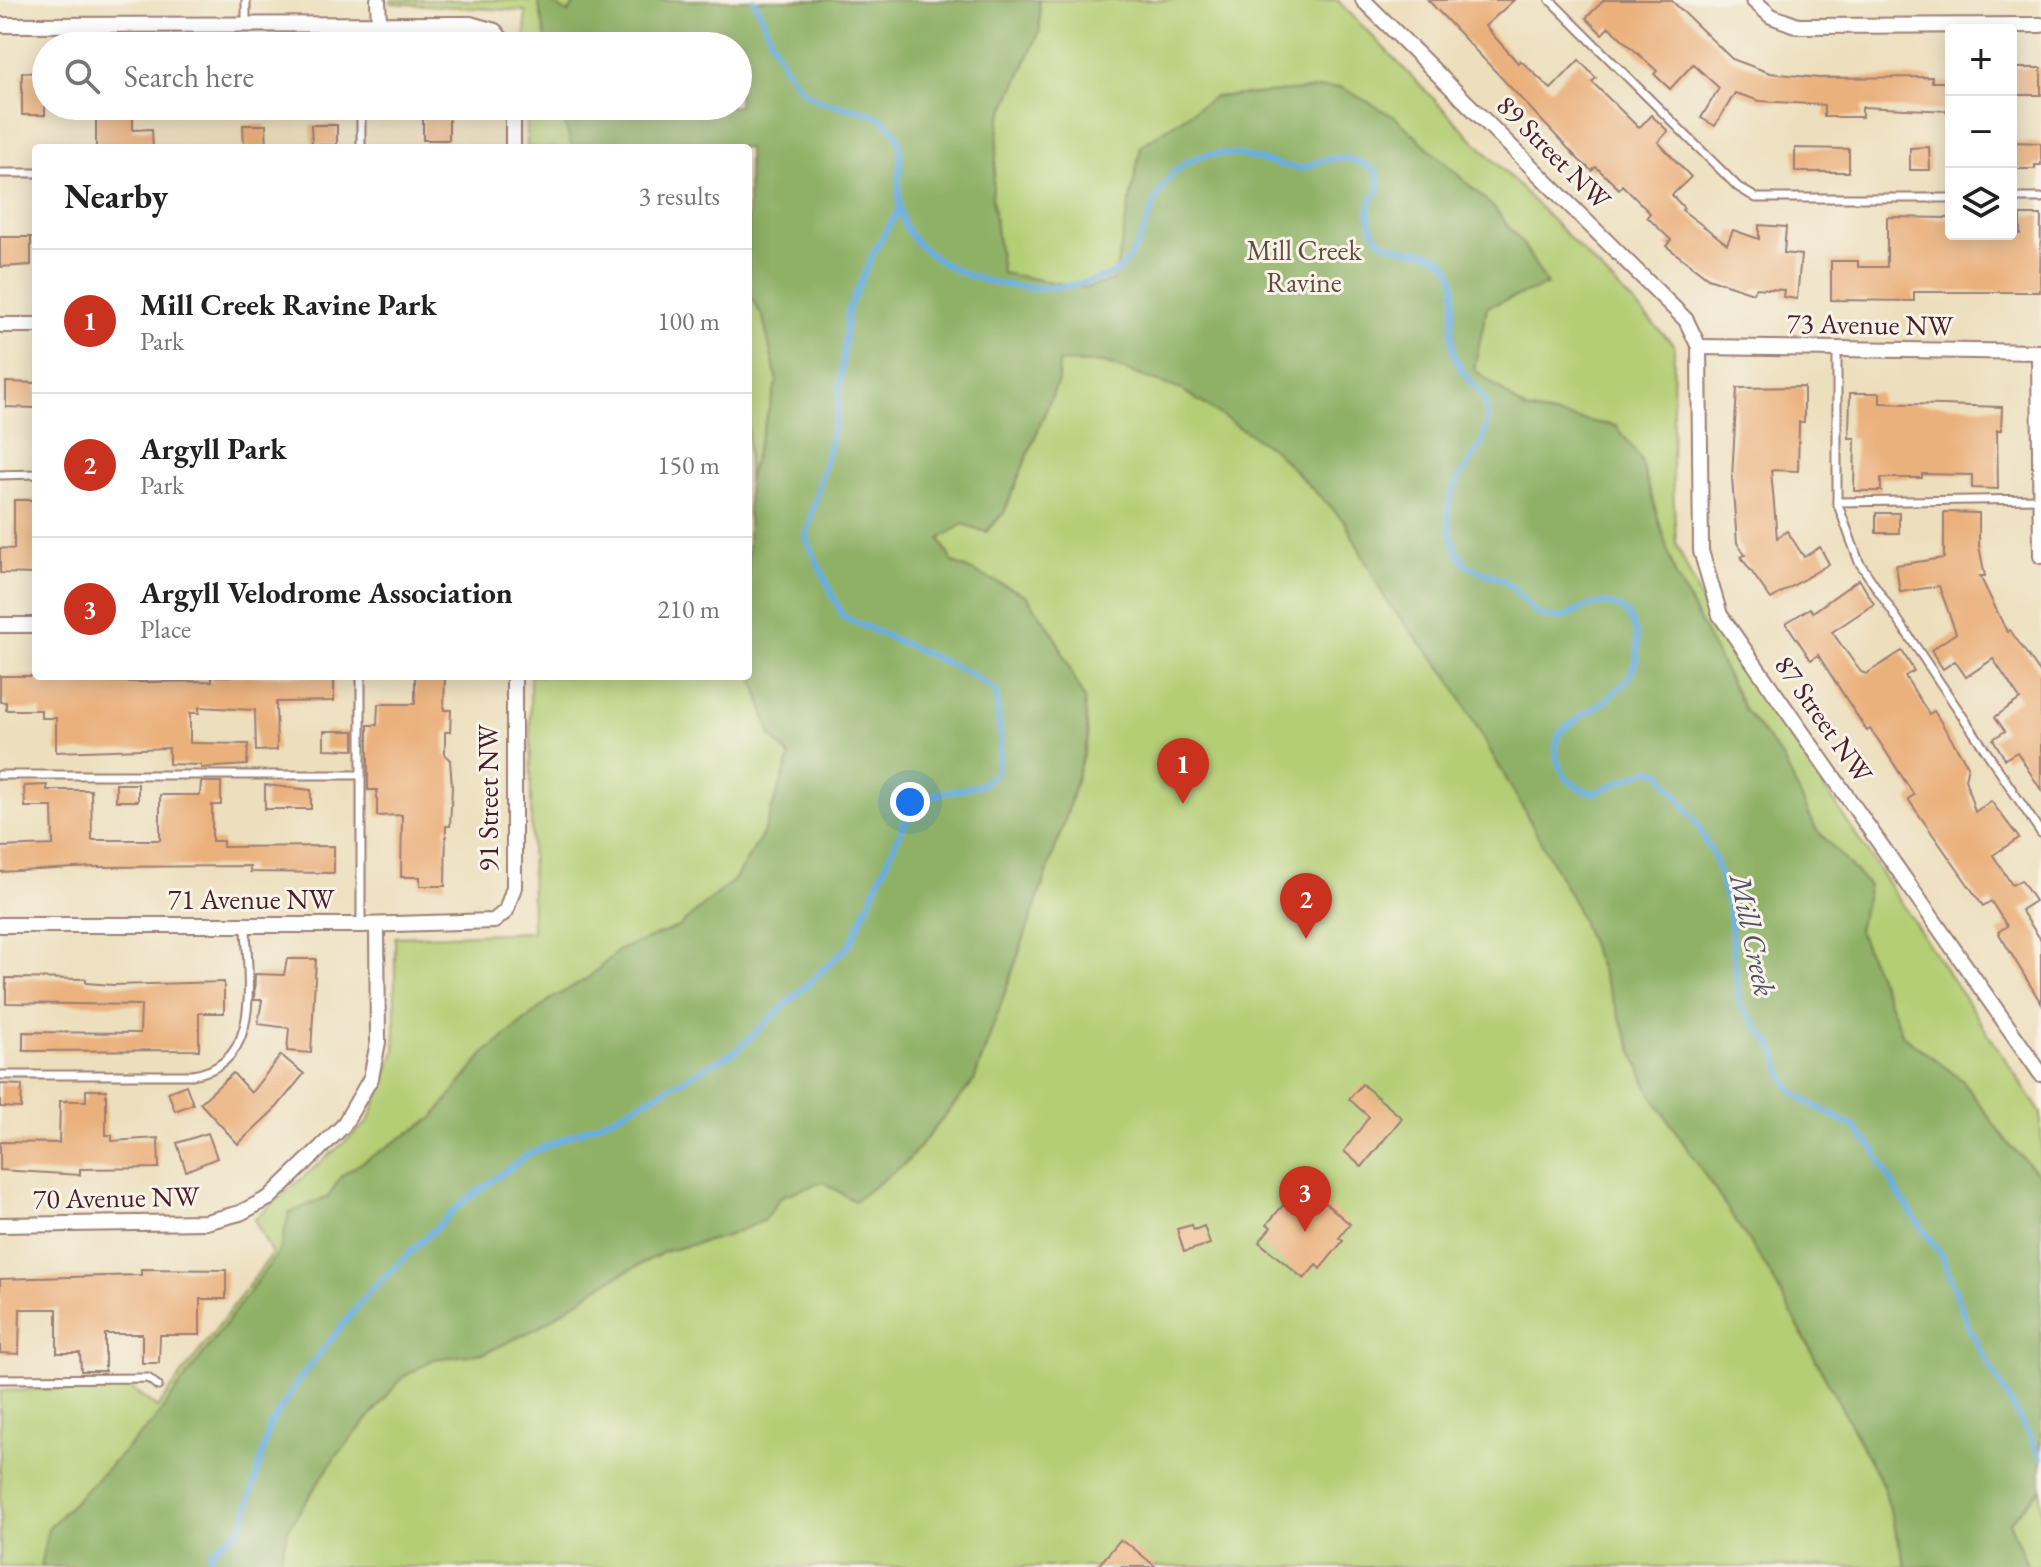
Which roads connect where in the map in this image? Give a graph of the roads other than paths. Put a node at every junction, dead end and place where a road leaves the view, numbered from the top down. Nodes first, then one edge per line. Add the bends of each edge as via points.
1 (246, 0) edge
2 (378, 0) edge
3 (1363, 0) edge
4 (1550, 0) edge
5 (1753, 0) edge
6 (246, 24) junction
7 (361, 24) junction
8 (379, 24) junction
9 (0, 25) edge
10 (2041, 25) edge
11 (361, 32) edge
12 (489, 32) edge
13 (361, 120) edge
14 (513, 120) edge
15 (361, 144) edge
16 (513, 144) edge
17 (0, 173) edge
18 (32, 173) edge
19 (1945, 198) edge
20 (2017, 198) edge
21 (2041, 198) edge
22 (0, 325) edge
23 (32, 325) edge
24 (1699, 347) junction
25 (1837, 351) junction
26 (2040, 352) edge
27 (32, 474) edge
28 (0, 475) edge
29 (2040, 499) edge
30 (1837, 502) junction
31 (2041, 556) edge
32 (0, 625) edge
33 (32, 625) edge
34 (361, 680) edge
35 (514, 680) edge
36 (0, 775) edge
37 (361, 775) junction
38 (2041, 833) edge
39 (501, 917) joint
40 (0, 925) edge
41 (246, 925) junction
42 (361, 925) junction
43 (377, 925) junction
44 (2041, 1073) edge
45 (0, 1075) edge
46 (0, 1225) edge
47 (0, 1379) edge
48 (158, 1386) dead end

1 - 6 lane
2 - 8 street
3 - 24 street, 89 Street NW via 1686,320
4 - 19 lane via 1738,187 1756,198
5 - 10 street via 1787,23 1815,27
6 - 7 street
6 - 9 street
7 - 8 street
7 - 11 lane
8 - 12 street via 478,25
13 - 15 lane
14 - 16 street
17 - 18 lane
20 - 21 lane
22 - 23 street
24 - 25 street, 73 Avenue NW
24 - 44 street, 87 Street NW via 1701,551 1720,615
25 - 26 street, 73 Avenue NW
25 - 30 lane
26 - 29 street
27 - 28 lane
29 - 30 lane
29 - 31 street
30 - 38 lane via 1859,562
32 - 33 street
34 - 37 lane
35 - 39 street, 91 Street NW via 514,887
36 - 37 lane
37 - 42 lane
39 - 43 street, 71 Avenue NW via 486,923
40 - 41 street, 71 Avenue NW
41 - 42 street, 71 Avenue NW
41 - 45 lane via 246,1027 238,1049 215,1068 192,1075
42 - 43 street, 71 Avenue NW
43 - 46 street, 70 Avenue NW via 375,1064 343,1126 282,1187 240,1213 173,1225
47 - 48 lane via 148,1378

